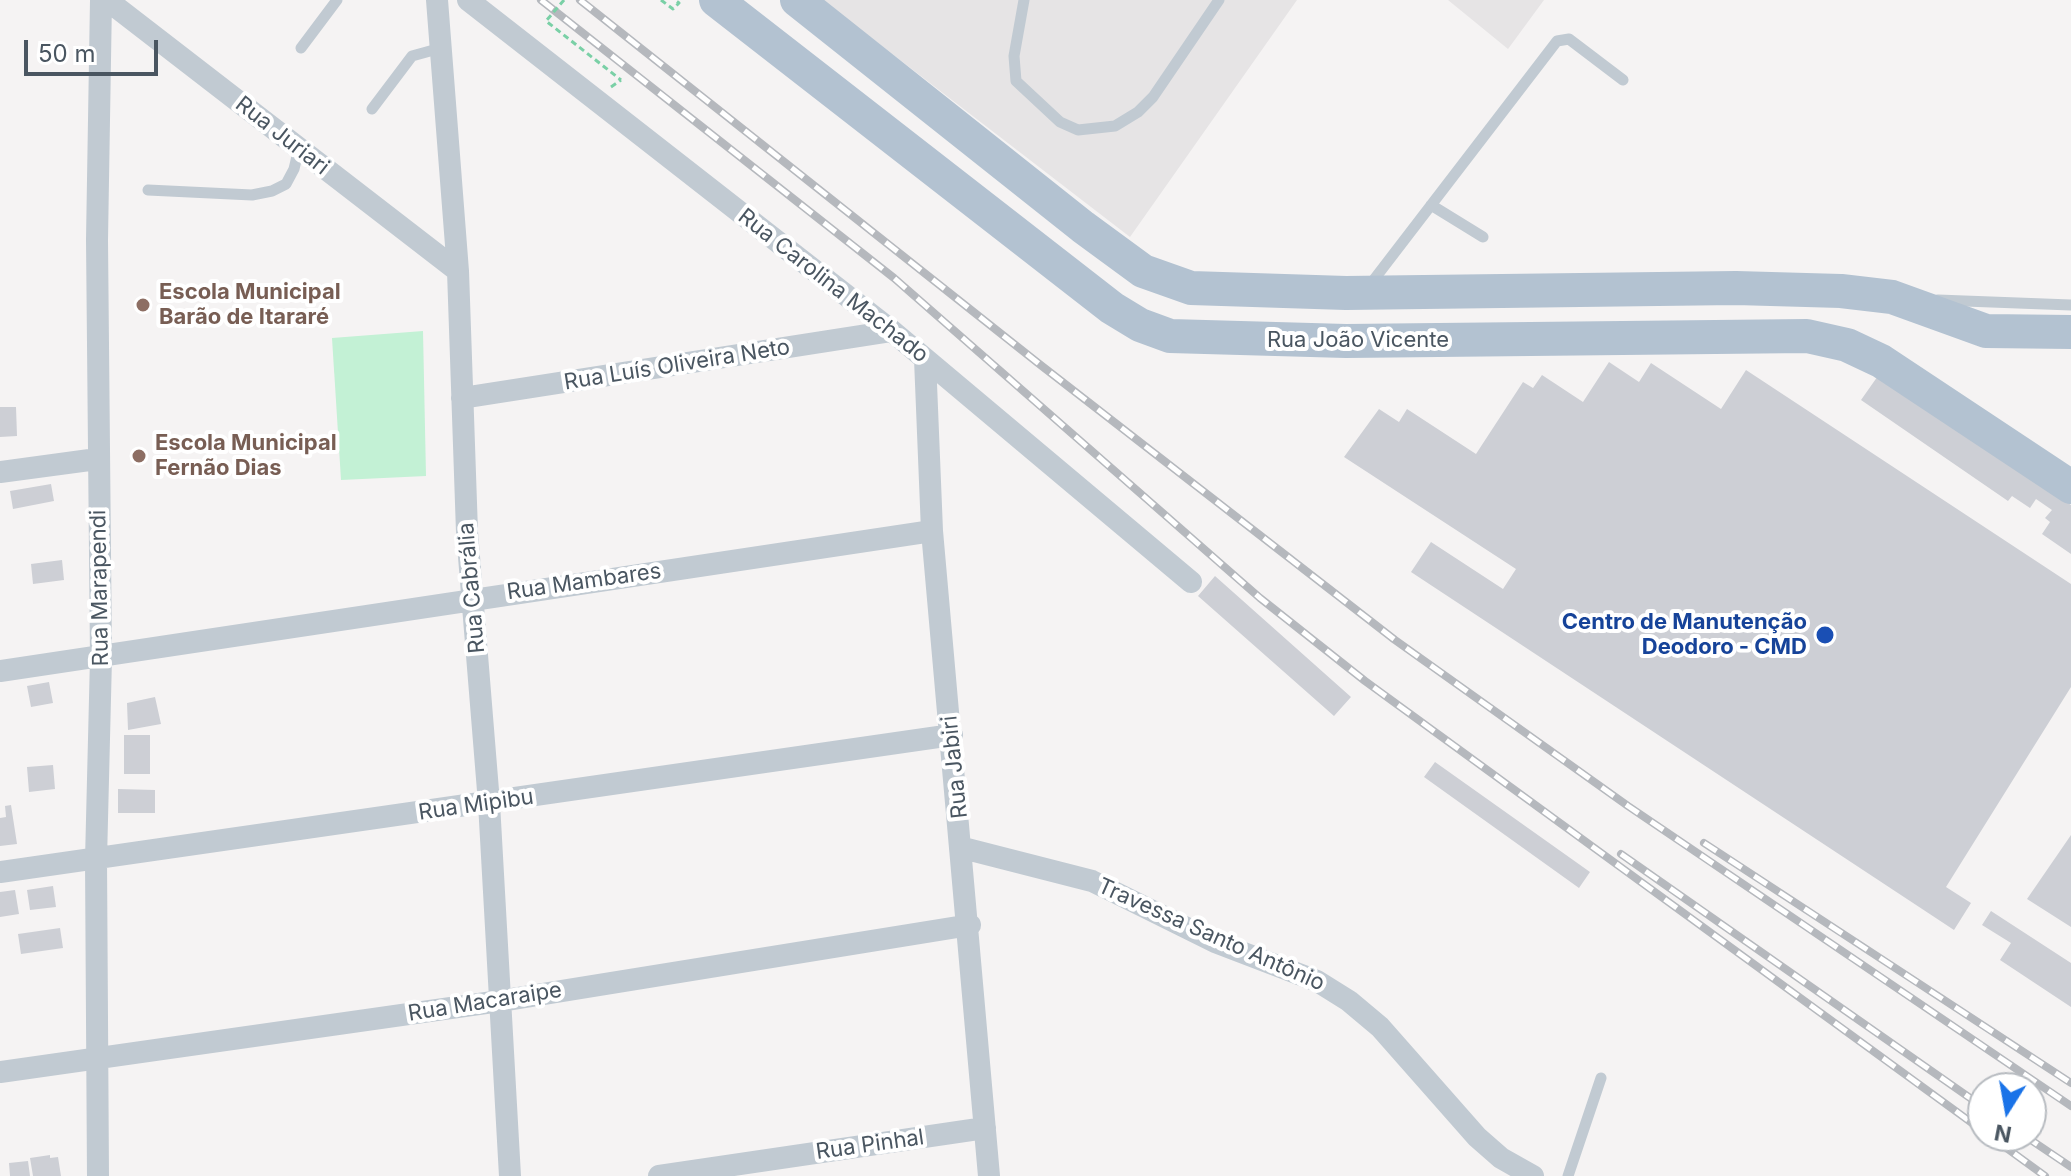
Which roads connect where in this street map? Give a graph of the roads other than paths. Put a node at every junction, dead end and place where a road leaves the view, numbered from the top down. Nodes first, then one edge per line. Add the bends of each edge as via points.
1 (104, 0) edge
2 (337, 0) edge
3 (437, 0) edge
4 (468, 0) edge
5 (716, 0) edge
6 (1024, 0) edge
7 (1219, 0) edge
8 (812, 8) edge
9 (301, 48) dead end
10 (441, 48) junction
11 (786, 55) junction
12 (1623, 80) dead end
13 (372, 109) dead end
14 (299, 148) junction
15 (148, 190) dead end
16 (1431, 205) junction
17 (1083, 227) junction
18 (1483, 237) dead end
19 (1043, 256) junction
20 (458, 271) junction
21 (1355, 293) junction
22 (1910, 303) junction
23 (2071, 305) edge
24 (892, 331) junction
25 (2071, 332) edge
26 (1346, 341) junction
27 (925, 359) junction
28 (462, 398) junction
29 (97, 459) junction
30 (0, 472) edge
31 (2071, 487) edge
32 (932, 531) junction
33 (1191, 582) dead end
34 (473, 598) junction
35 (101, 658) junction
36 (0, 671) edge
37 (952, 735) junction
38 (489, 803) junction
39 (963, 848) junction
40 (96, 860) junction
41 (0, 872) edge
42 (970, 925) junction
43 (500, 1001) junction
44 (98, 1058) junction
45 (0, 1072) edge
46 (1601, 1078) dead end
47 (985, 1128) junction
48 (98, 1176) edge
49 (510, 1176) edge
50 (659, 1176) edge
51 (989, 1176) edge
52 (1533, 1176) edge
53 (1568, 1176) edge

1 - 14 street, Rua Juriari
1 - 29 street, Rua Marapendi
2 - 9 lane
3 - 10 street, Rua Cabrália
4 - 24 street, Rua Carolina Machado
5 - 11 main road, Rua João Vicente
6 - 7 lane via 1014,56 1016,81 1060,122 1078,130 1104,129 1138,112
8 - 11 main road
8 - 17 main road
10 - 13 lane via 412,56
10 - 20 street, Rua Cabrália
11 - 19 main road, Rua João Vicente
12 - 16 lane via 1569,39 1557,41
14 - 15 lane via 286,184 272,191 252,195
14 - 20 street, Rua Juriari
16 - 18 lane
16 - 21 lane
17 - 19 main road
17 - 21 main road via 1143,271 1191,288
19 - 26 main road, Rua João Vicente via 1112,308 1170,336
20 - 28 street, Rua Cabrália
21 - 22 main road via 1806,289 1859,292
21 - 26 main road
22 - 23 lane
22 - 25 main road via 1986,331
24 - 27 street, Rua Carolina Machado
24 - 28 street, Rua Luís Oliveira Neto
26 - 31 main road, Rua João Vicente via 1732,334 1818,338 1866,353 1898,371
27 - 32 street, Rua Jabiri
27 - 33 street, Rua Carolina Machado
28 - 34 street, Rua Cabrália
29 - 30 street
29 - 35 street, Rua Marapendi
32 - 34 street, Rua Mambares
32 - 37 street, Rua Jabiri
34 - 35 street, Rua Mambares
34 - 38 street, Rua Cabrália
35 - 36 street, Rua Mambares
35 - 40 street, Rua Marapendi
37 - 38 street, Rua Mipibu
37 - 39 street, Rua Jabiri
38 - 40 street, Rua Mipibu
38 - 43 street, Rua Cabrália
39 - 42 street, Rua Jabiri
39 - 52 street, Travessa Santo Antônio via 1092,881 1215,942 1317,981 1380,1027 1477,1137
40 - 41 street, Rua Mipibu
40 - 44 street, Rua Marapendi
42 - 43 street, Rua Macaraipe
42 - 47 street, Rua Jabiri
43 - 44 street, Rua Macaraipe
43 - 49 street, Rua Cabrália
44 - 45 street, Rua Macaraipe
44 - 48 street, Rua Marapendi
46 - 53 lane
47 - 50 street, Rua Pinhal
47 - 51 street, Rua Jabiri

